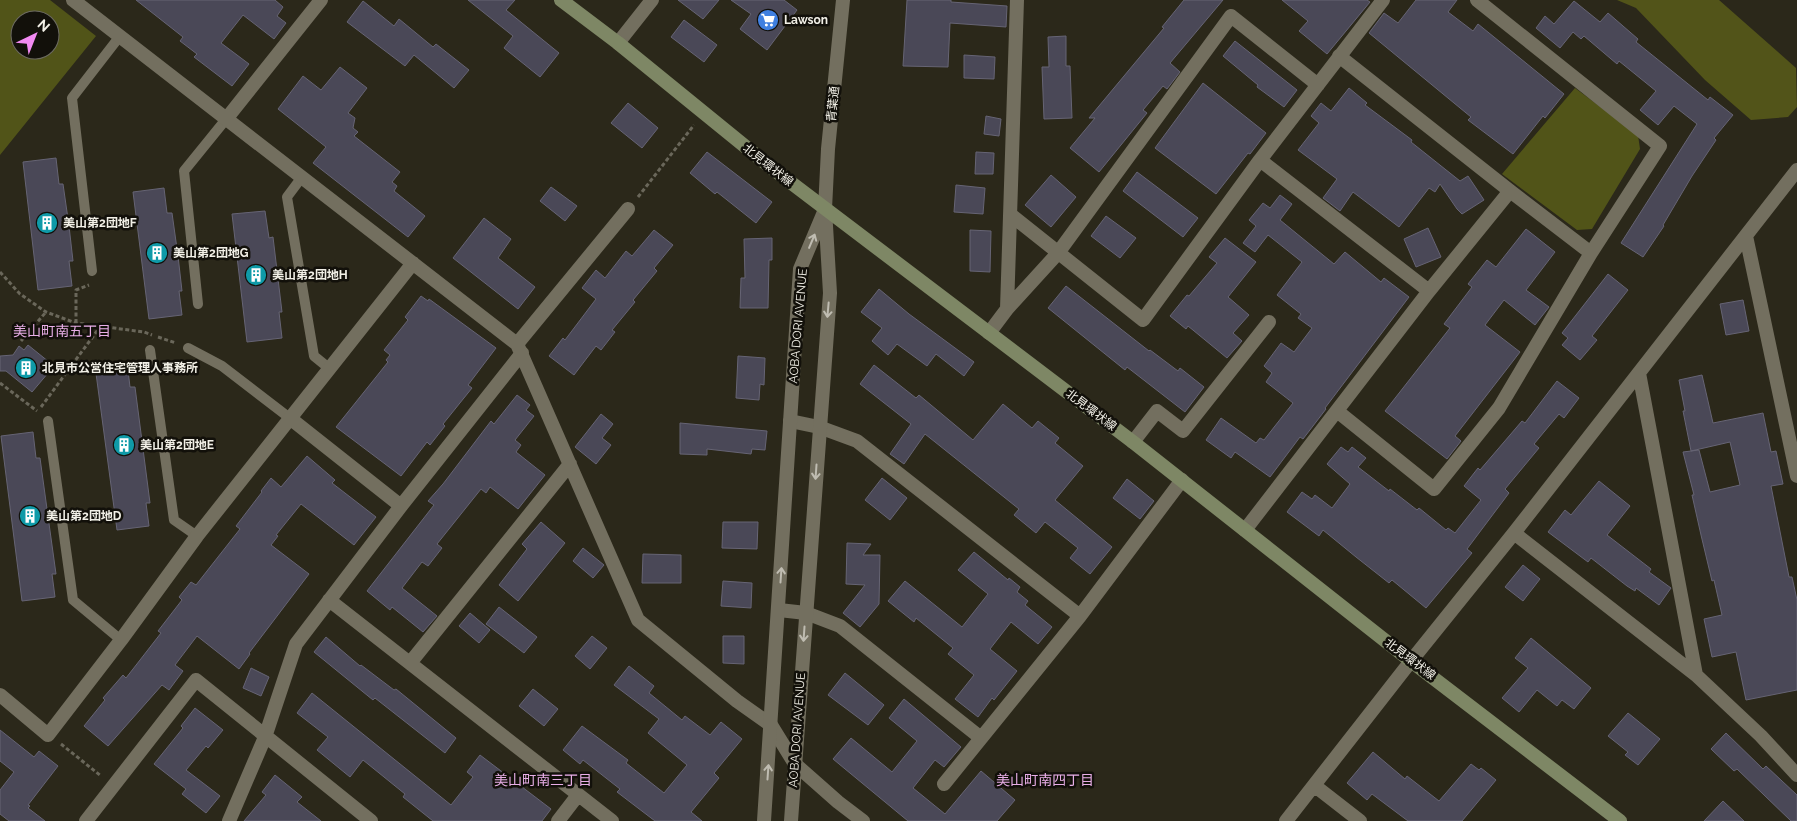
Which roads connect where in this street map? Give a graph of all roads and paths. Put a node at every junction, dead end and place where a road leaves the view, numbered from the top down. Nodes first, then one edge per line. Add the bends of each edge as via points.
1 (73, 0) edge
2 (561, 0) edge
3 (652, 0) edge
4 (843, 0) edge
5 (1017, 0) edge
6 (1383, 0) edge
7 (1476, 0) edge
8 (316, 2) edge
9 (120, 36) junction
10 (618, 43) junction
11 (1340, 56) junction
12 (1318, 85) junction
13 (704, 113) junction
14 (227, 118) junction
15 (1260, 160) junction
16 (1797, 170) edge
17 (302, 177) junction
18 (1510, 192) junction
19 (628, 209) joint
20 (825, 209) junction
21 (1011, 215) junction
22 (1746, 236) junction
23 (1058, 253) junction
24 (1591, 254) junction
25 (412, 263) junction
26 (92, 271) joint
27 (0, 272) edge
28 (1429, 291) junction
29 (198, 304) dead end
30 (1007, 308) junction
31 (46, 312) junction
32 (1269, 322) dead end
33 (76, 323) junction
34 (100, 327) junction
35 (989, 333) junction
36 (21, 341) dead end
37 (188, 348) joint
38 (519, 348) junction
39 (150, 350) dead end
40 (330, 368) junction
41 (1639, 373) junction
42 (1, 385) edge
43 (38, 412) junction
44 (1337, 412) junction
45 (291, 419) junction
46 (48, 421) joint
47 (790, 421) junction
48 (819, 427) junction
49 (1133, 442) junction
50 (570, 464) junction
51 (1797, 476) edge
52 (1182, 480) junction
53 (401, 506) junction
54 (1245, 530) junction
55 (1514, 533) junction
56 (197, 536) junction
57 (329, 600) junction
58 (778, 610) junction
59 (806, 613) junction
60 (1080, 616) junction
61 (121, 640) junction
62 (1411, 660) junction
63 (410, 664) junction
64 (1696, 675) junction
65 (0, 695) edge
66 (771, 725) junction
67 (48, 735) junction
68 (265, 737) junction
69 (981, 738) junction
70 (795, 764) junction
71 (1797, 775) edge
72 (944, 784) dead end
73 (113, 786) junction
74 (1315, 786) junction
75 (578, 795) junction
76 (86, 821) edge
77 (229, 821) edge
78 (371, 821) edge
79 (558, 821) edge
80 (612, 821) edge
81 (764, 821) edge
82 (791, 821) edge
83 (863, 821) edge
84 (1286, 821) edge
85 (1360, 821) edge
86 (1620, 821) edge

1 - 9 street
2 - 10 main road, 北見環状線
3 - 10 street
4 - 20 street, 青葉通
5 - 21 street
6 - 11 street
7 - 24 street via 1660,146
8 - 14 street
9 - 14 street
9 - 26 lane via 72,98
10 - 13 main road, 北見環状線
11 - 12 street
11 - 18 street
12 - 15 street
12 - 23 street via 1231,16
13 - 19 path
13 - 20 main road, 北見環状線
14 - 17 street
14 - 29 lane via 184,171
15 - 23 street via 1143,320
15 - 28 street
16 - 22 street
17 - 25 street
17 - 40 lane via 287,197 314,356
18 - 24 street
18 - 28 street
19 - 38 street
20 - 35 main road, 北見環状線
47 -> 20 street, AOBA DORI AVENUE via 800,269
20 -> 48 street, AOBA DORI AVENUE via 830,293
21 - 23 street
21 - 30 street
22 - 41 street
22 - 51 street
23 - 30 street
24 - 44 street via 1499,408 1434,489
25 - 38 street
25 - 40 street
26 - 33 path via 92,285 76,290
27 - 31 path via 20,294
28 - 44 street
30 - 35 street
31 - 33 path
31 - 36 path
32 - 49 street via 1183,431 1157,411
33 - 34 path
34 - 37 path via 144,332
34 - 43 path
35 - 49 main road, 北見環状線
37 - 45 lane via 222,366
38 - 50 street
38 - 53 street
39 - 56 lane via 174,520
40 - 45 street
41 - 55 street
41 - 64 street
42 - 43 path
43 - 46 path
44 - 54 street
45 - 53 street
45 - 56 street
46 - 61 lane via 73,600
47 - 48 street
58 -> 47 street, AOBA DORI AVENUE
48 -> 59 street, AOBA DORI AVENUE
48 - 60 street via 857,441
49 - 52 main road, 北見環状線
50 - 63 street
50 - 66 street via 638,620
52 - 54 main road, 北見環状線
52 - 60 street
53 - 57 street
54 - 62 main road, 北見環状線
55 - 62 street
55 - 64 street
56 - 61 street
57 - 63 street
57 - 68 street via 296,644
58 - 59 street
58 - 66 street, AOBA DORI AVENUE
59 - 69 street via 840,626
59 -> 70 street, AOBA DORI AVENUE
60 - 69 street
61 - 67 street
62 - 74 street
62 - 86 main road, 北見環状線
63 - 75 street
64 - 71 street
65 - 67 street
66 - 70 street
81 -> 66 street, AOBA DORI AVENUE
67 - 73 path
68 - 73 street via 196,680
68 - 77 street
68 - 78 street
69 - 72 street
70 - 82 street, AOBA DORI AVENUE
70 - 83 street
73 - 76 street
74 - 84 street
74 - 85 street
75 - 79 street
75 - 80 street

